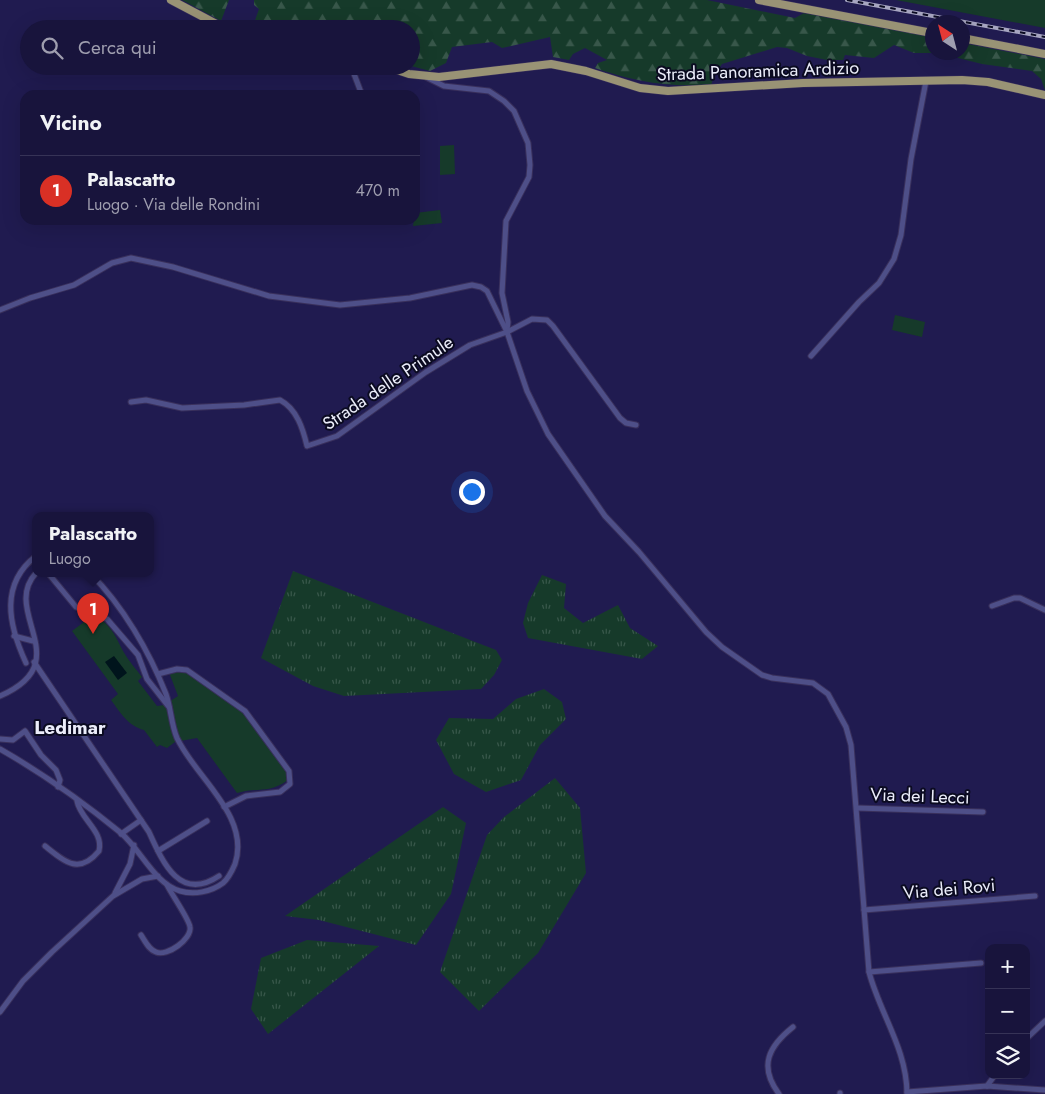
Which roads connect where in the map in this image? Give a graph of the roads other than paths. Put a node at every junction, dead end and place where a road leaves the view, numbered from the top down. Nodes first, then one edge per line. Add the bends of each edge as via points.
1 (171, 0) edge
2 (759, 0) edge
3 (209, 20) edge
4 (925, 32) edge
5 (970, 40) edge
6 (1045, 54) edge
7 (354, 75) edge
8 (419, 75) edge
9 (426, 77) junction
10 (926, 81) junction
11 (360, 90) edge
12 (1045, 95) edge
13 (0, 310) edge
14 (507, 332) junction
15 (811, 356) dead end
16 (132, 402) dead end
17 (636, 424) dead end
18 (32, 559) edge
19 (32, 577) edge
20 (51, 577) edge
21 (94, 577) edge
22 (992, 606) dead end
23 (1045, 610) edge
24 (14, 636) junction
25 (33, 641) junction
26 (34, 662) junction
27 (26, 663) dead end
28 (158, 674) junction
29 (0, 694) edge
30 (169, 707) junction
31 (0, 739) edge
32 (0, 749) edge
33 (58, 787) junction
34 (77, 801) junction
35 (224, 807) junction
36 (857, 808) junction
37 (983, 812) dead end
38 (141, 820) junction
39 (207, 821) dead end
40 (121, 834) junction
41 (134, 845) junction
42 (45, 846) dead end
43 (158, 851) junction
44 (158, 876) junction
45 (219, 876) dead end
46 (167, 885) junction
47 (113, 896) junction
48 (1035, 896) dead end
49 (864, 910) junction
50 (141, 935) dead end
51 (982, 962) dead end
52 (869, 972) junction
53 (0, 1012) edge
54 (1045, 1021) edge
55 (793, 1027) dead end
56 (1030, 1035) edge
57 (993, 1079) edge
58 (987, 1086) junction
59 (1045, 1090) edge
60 (907, 1093) edge
61 (779, 1094) edge

1 - 3 main road
2 - 4 main road
5 - 6 main road
7 - 11 street
8 - 9 main road, Strada Panoramica Ardizio
9 - 10 main road, Strada Panoramica Ardizio via 551,64 640,88 668,91 803,83
9 - 14 street via 444,86 490,91 514,111 528,143 529,178 506,221 502,293
10 - 12 main road, Strada Panoramica Ardizio via 988,82
10 - 15 street via 911,158 901,236 894,259 880,283
13 - 14 street via 74,285 112,263 131,258 269,296 340,305 481,286 487,291
14 - 16 street, Strada delle Primule via 470,345 426,372 337,436 308,446 294,410 280,400 182,408 146,400
14 - 17 street via 532,319 547,320 620,418 626,423
14 - 36 street via 527,391 548,434 605,516 677,600 722,647 762,675 813,683 828,694 846,727 851,744
18 - 24 street via 20,567 9,586 7,610
19 - 25 street via 26,583 21,599 23,618
20 - 30 street via 76,607 107,619 138,655 148,679
21 - 28 street via 112,595
22 - 23 street via 1020,598
24 - 25 street
24 - 27 street
25 - 26 street
26 - 29 street via 23,681 7,693
26 - 38 street
28 - 30 street
28 - 35 street via 187,670 217,690 251,717 289,771 290,784 280,792 246,796
30 - 35 street via 182,747
31 - 33 street via 13,740 26,732 56,770 60,780
32 - 33 street
33 - 34 street
34 - 40 street
34 - 42 street via 81,814 99,838 99,851 86,862 72,865
35 - 46 street via 236,831 238,845 232,872 224,882 203,892 185,892
36 - 37 street, Via dei Lecci
36 - 49 street
38 - 40 street
38 - 43 street
39 - 43 street
40 - 41 street
41 - 44 street
41 - 47 street via 130,864
43 - 45 street via 174,876 182,882 201,884
44 - 46 street
44 - 47 street via 142,879
46 - 50 street via 189,922 190,933 173,948 161,953 151,949
47 - 53 street via 23,981
48 - 49 street, Via dei Rovi
49 - 52 street
51 - 52 street
52 - 60 street via 880,1007 897,1041 904,1064
54 - 56 street
55 - 61 street via 778,1039 769,1057 767,1072
57 - 58 street
58 - 59 street
58 - 60 street

